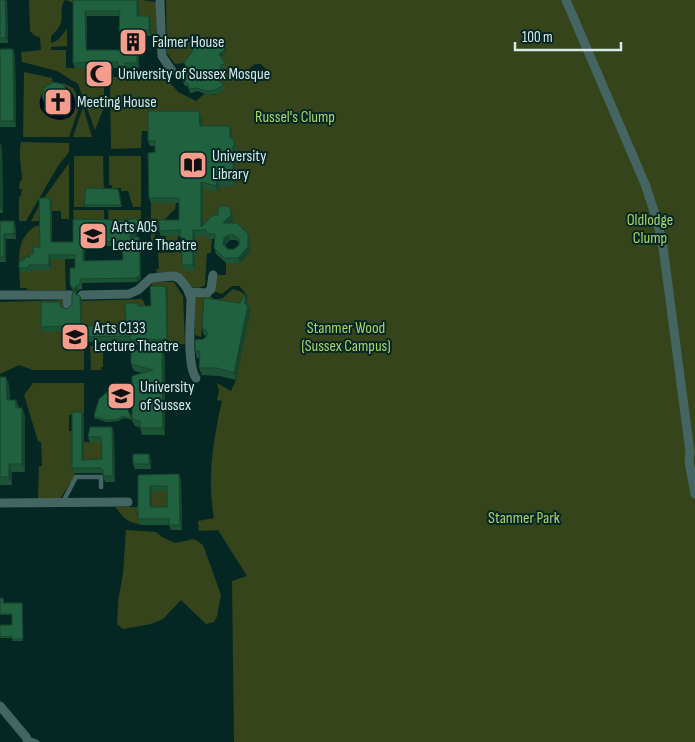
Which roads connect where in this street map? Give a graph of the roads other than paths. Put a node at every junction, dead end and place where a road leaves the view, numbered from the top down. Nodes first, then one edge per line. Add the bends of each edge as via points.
1 (155, 0) edge
2 (160, 0) edge
3 (566, 0) edge
4 (172, 71) dead end
5 (213, 275) dead end
6 (190, 292) junction
7 (5, 295) edge
8 (82, 295) edge
9 (68, 308) edge
10 (196, 378) dead end
11 (692, 455) edge
12 (693, 478) edge
13 (101, 487) dead end
14 (695, 494) edge
15 (63, 502) junction
16 (128, 502) dead end
17 (0, 503) edge
18 (0, 706) edge
19 (27, 740) edge
20 (37, 742) edge

1 - 2 street
2 - 4 street via 162,56
3 - 11 street via 645,184 657,220
5 - 6 street via 211,289 207,293
6 - 8 street via 177,277 159,277 148,280 129,294
6 - 10 street via 194,342 192,368
7 - 9 street via 69,295
11 - 12 street via 689,462
12 - 14 street
13 - 15 lane via 101,478 76,477
15 - 16 street
15 - 17 street
18 - 19 street
19 - 20 lane

